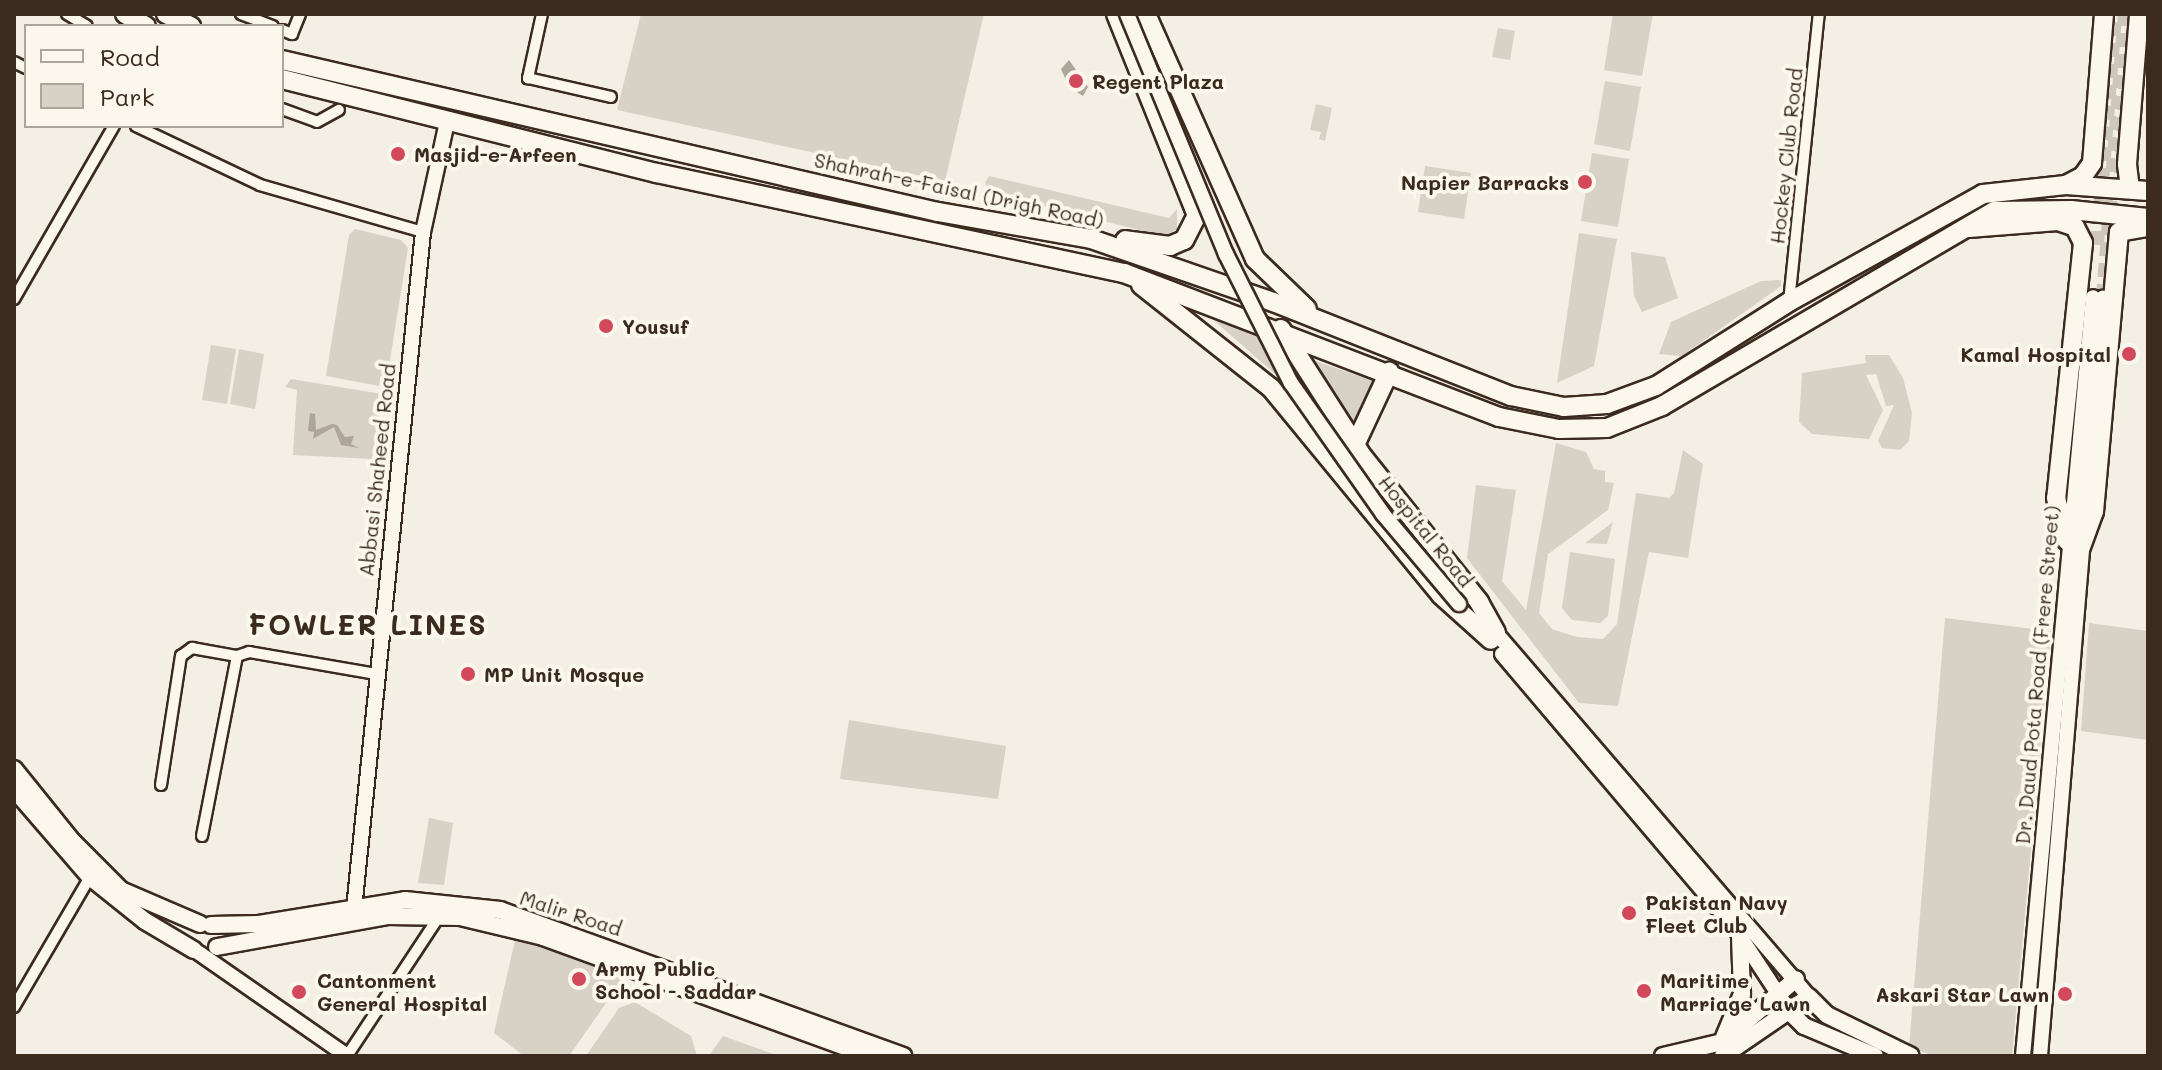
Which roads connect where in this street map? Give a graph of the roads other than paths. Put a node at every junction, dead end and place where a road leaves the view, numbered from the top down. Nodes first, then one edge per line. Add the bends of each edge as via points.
1 (125, 14) edge
2 (166, 14) edge
3 (241, 14) edge
4 (300, 14) edge
5 (542, 14) edge
6 (1116, 14) edge
7 (1127, 14) edge
8 (1136, 14) edge
9 (1146, 14) edge
10 (1819, 14) edge
11 (2104, 14) edge
12 (2139, 14) edge
13 (142, 24) edge
14 (187, 24) edge
15 (268, 24) edge
16 (284, 31) edge
17 (284, 60) edge
18 (284, 80) edge
19 (611, 97) dead end
20 (284, 110) edge
21 (339, 110) dead end
22 (447, 122) junction
23 (113, 128) edge
24 (140, 128) edge
25 (2066, 185) junction
26 (2139, 190) edge
27 (2148, 218) edge
28 (2075, 227) junction
29 (2148, 227) edge
30 (1961, 228) junction
31 (423, 232) junction
32 (2119, 232) junction
33 (1091, 239) junction
34 (1124, 273) junction
35 (2098, 298) tunnel mouth
36 (14, 299) edge
37 (1789, 302) junction
38 (1325, 323) junction
39 (1281, 329) junction
40 (1298, 362) junction
41 (1389, 372) junction
42 (1278, 396) junction
43 (1355, 445) junction
44 (2074, 544) junction
45 (1462, 601) junction
46 (1493, 636) junction
47 (237, 656) junction
48 (377, 674) junction
49 (14, 769) edge
50 (161, 785) dead end
51 (17, 798) edge
52 (202, 836) dead end
53 (90, 877) junction
54 (2047, 882) junction
55 (353, 914) junction
56 (440, 915) junction
57 (205, 924) junction
58 (1740, 938) junction
59 (206, 950) junction
60 (1796, 979) junction
61 (1779, 996) junction
62 (1809, 997) junction
63 (14, 1007) edge
64 (1790, 1012) junction
65 (1722, 1049) edge
66 (347, 1056) edge
67 (870, 1056) edge
68 (903, 1056) edge
69 (1663, 1056) edge
70 (1875, 1056) edge
71 (1911, 1056) edge
72 (2023, 1056) edge
73 (2040, 1056) edge

1 - 13 highway
2 - 14 highway
3 - 15 street
4 - 16 street via 292,34
5 - 19 street via 528,78
6 - 33 highway via 1197,215 1184,240 1170,246
7 - 45 main road, Hospital Road, bridge via 1226,254 1291,383 1383,514
8 - 45 main road, Hospital Road via 1247,282 1302,386
9 - 38 highway via 1255,259
10 - 37 street, Hockey Club Road
11 - 25 highway via 2092,163 2083,176
12 - 26 highway via 2127,164
17 - 33 highway, Shahrah-e-Faisal (Drigh Road) via 938,212
18 - 22 highway
20 - 21 street via 317,122
22 - 31 main road, Abbasi Shaheed Road
22 - 34 highway
23 - 36 street
24 - 31 street via 260,185
25 - 26 highway, Shahrah-e-Faisal (Drigh Road)
25 - 37 highway, Shahrah-e-Faisal (Drigh Road) via 1983,194
27 - 30 highway via 2071,210 1995,211
28 - 30 highway via 2058,221
28 - 32 highway via 2102,220
28 - 44 highway via 2083,243 2056,498
29 - 32 highway
30 - 41 highway via 1662,406 1607,428 1559,429 1499,417
31 - 48 main road, Abbasi Shaheed Road
32 - 44 highway via 2094,512
33 - 38 highway, Shahrah-e-Faisal (Drigh Road)
34 - 39 highway
34 - 42 highway
35 - 44 main road, Dr. Daud Pota Road (Frere Street)
37 - 38 highway, Shahrah-e-Faisal (Drigh Road) via 1656,386 1607,404 1564,407 1511,396
39 - 40 highway
39 - 41 highway
40 - 42 highway
40 - 43 highway
41 - 43 highway
42 - 46 highway via 1441,595
43 - 46 highway via 1479,602
44 - 54 main road, Dr. Daud Pota Road (Frere Street)
45 - 46 main road, Hospital Road
46 - 58 main road, Hospital Road
46 - 60 main road, Hospital Road
47 - 48 street via 249,652
47 - 50 street via 192,648 181,656
47 - 52 street
48 - 55 main road, Abbasi Shaheed Road
49 - 57 main road via 73,842 121,890
51 - 53 main road
53 - 59 main road via 145,921
53 - 63 street
54 - 72 main road, Dr. Daud Pota Road (Frere Street)
54 - 73 main road, Dr. Daud Pota Road (Frere Street)
55 - 56 main road, Malir Road
55 - 57 main road, Malir Road
55 - 59 main road, Malir Road
55 - 68 main road, Malir Road via 405,900 500,910
56 - 66 street
56 - 67 main road, Malir Road via 543,937
57 - 59 main road via 219,937
57 - 59 main road via 189,938
58 - 61 main road, Hospital Road
58 - 65 main road via 1742,994
59 - 66 main road via 227,975
60 - 61 main road
60 - 62 main road, Hospital Road
61 - 64 main road, Hospital Road
61 - 65 main road
62 - 64 main road
62 - 71 main road via 1827,1015
64 - 65 main road
64 - 70 main road via 1804,1026
65 - 69 main road

